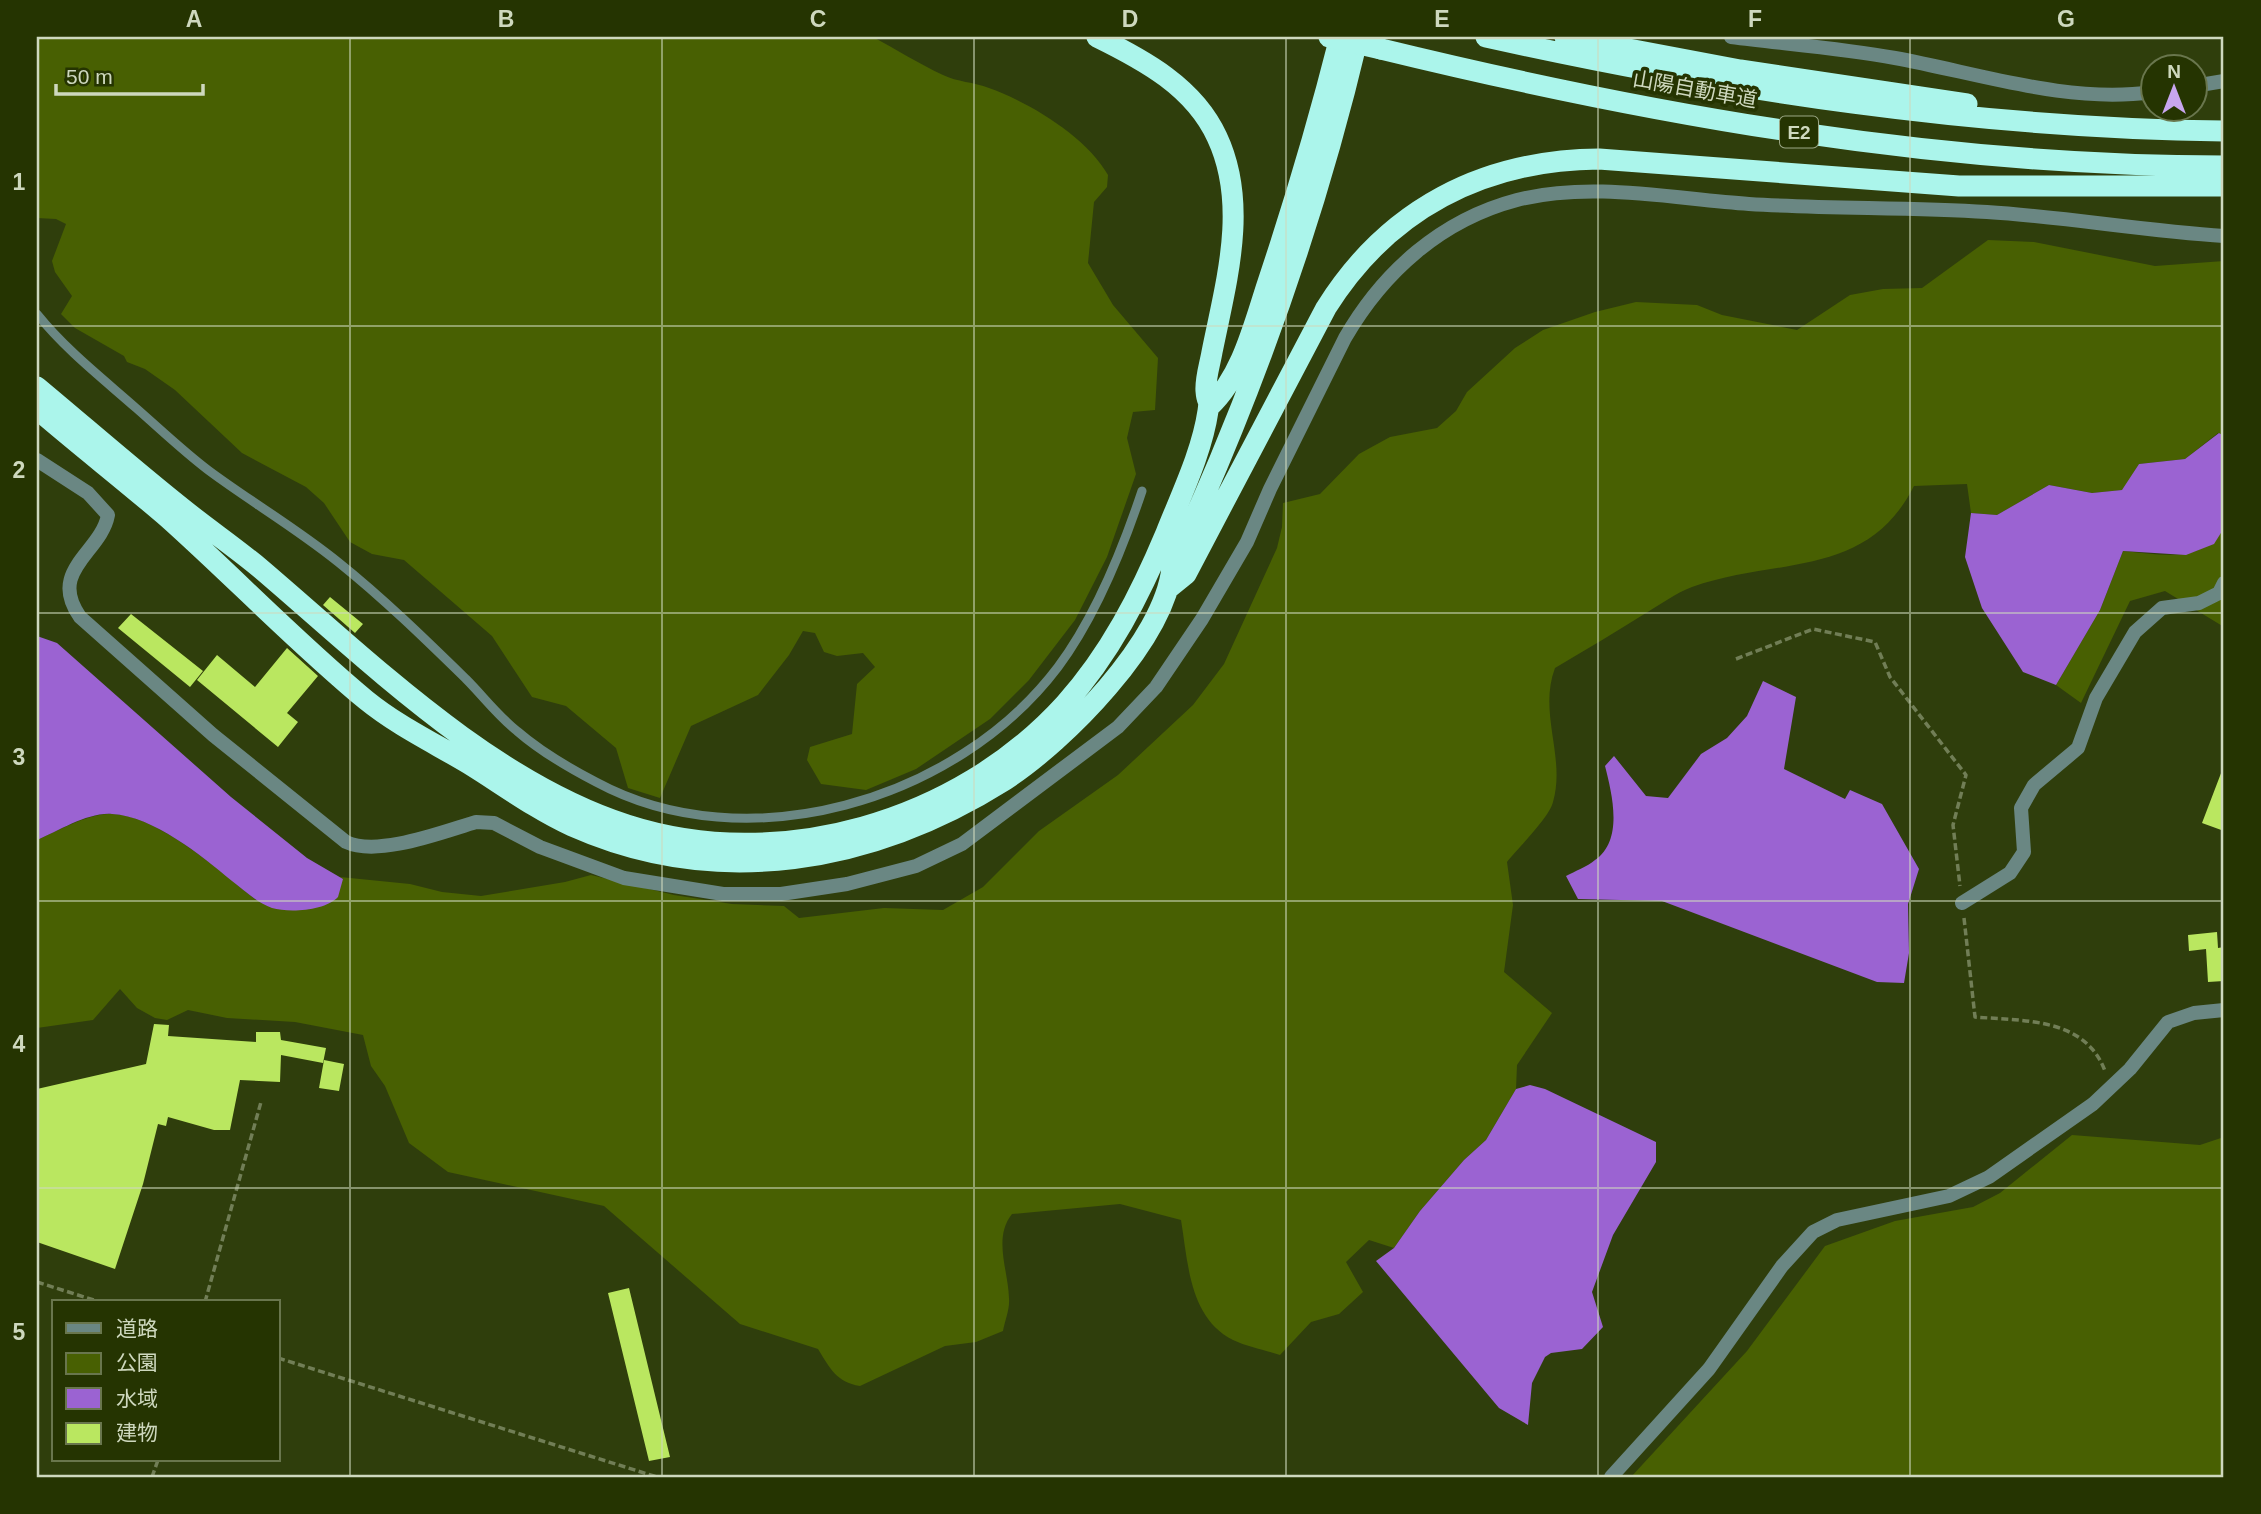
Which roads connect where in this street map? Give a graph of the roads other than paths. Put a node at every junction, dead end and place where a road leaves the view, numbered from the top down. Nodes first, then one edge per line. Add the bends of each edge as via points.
1 (1097, 37) edge
2 (1329, 37) edge
3 (1340, 37) edge
4 (1358, 37) edge
5 (1486, 37) edge
6 (1565, 37) edge
7 (1731, 37) edge
8 (2138, 93) edge
9 (2052, 124) junction
10 (2224, 131) edge
11 (2224, 166) edge
12 (2224, 186) edge
13 (2224, 236) edge
14 (37, 314) edge
15 (37, 387) edge
16 (1210, 406) junction
17 (37, 409) edge
18 (37, 460) edge
19 (1142, 491) dead end
20 (2224, 583) edge
21 (1170, 587) junction
22 (1962, 903) road end
23 (2224, 1010) edge
24 (1612, 1477) edge

1 - 16 highway via 1155,69 1190,97 1214,130 1227,163 1233,231 1207,381
2 - 11 highway, 山陽自動車道 / E2, bridge via 1631,103 1840,138 2038,159
3 - 16 highway via 1261,302 1228,385
4 - 21 highway via 1297,252 1241,406 1172,568
5 - 9 highway, 山陽自動車道 / E2 via 1788,95
6 - 9 highway via 1740,70 1966,104
7 - 8 street via 1871,54 2047,88
9 - 10 highway, 山陽自動車道 / E2
12 - 21 highway via 1947,186 1599,159 1541,164 1470,183 1407,217 1350,273 1326,308 1186,574
13 - 18 street via 1990,212 1832,209 1608,193 1532,197 1480,213 1412,256 1365,306 1228,577 1170,669 1118,727 962,844 896,873 797,893 723,894 639,882 570,859 488,821 377,847 346,842 213,735 80,617 70,592 72,574 108,515 88,493
14 - 19 lane via 72,353 206,468 358,577 516,731 596,782 672,813 741,818 828,809 909,783 975,745 1021,708 1064,658 1106,582
15 - 16 highway via 404,689 522,778 580,808 633,827 673,837 733,843 813,838 892,817 966,784 1029,738 1078,687 1128,614 1171,521
17 - 21 highway via 169,519 291,636 383,714 573,826 677,856 769,860 832,853 886,840 959,808 1026,765 1081,717 1127,662
20 - 22 street via 2219,593 2199,603 2162,608 2135,632 2096,698 2078,748 2034,785 2021,808 2024,852 2010,873
23 - 24 street via 2168,1022 2093,1104 1989,1177 1949,1196 1837,1220 1813,1232 1782,1266 1709,1369

